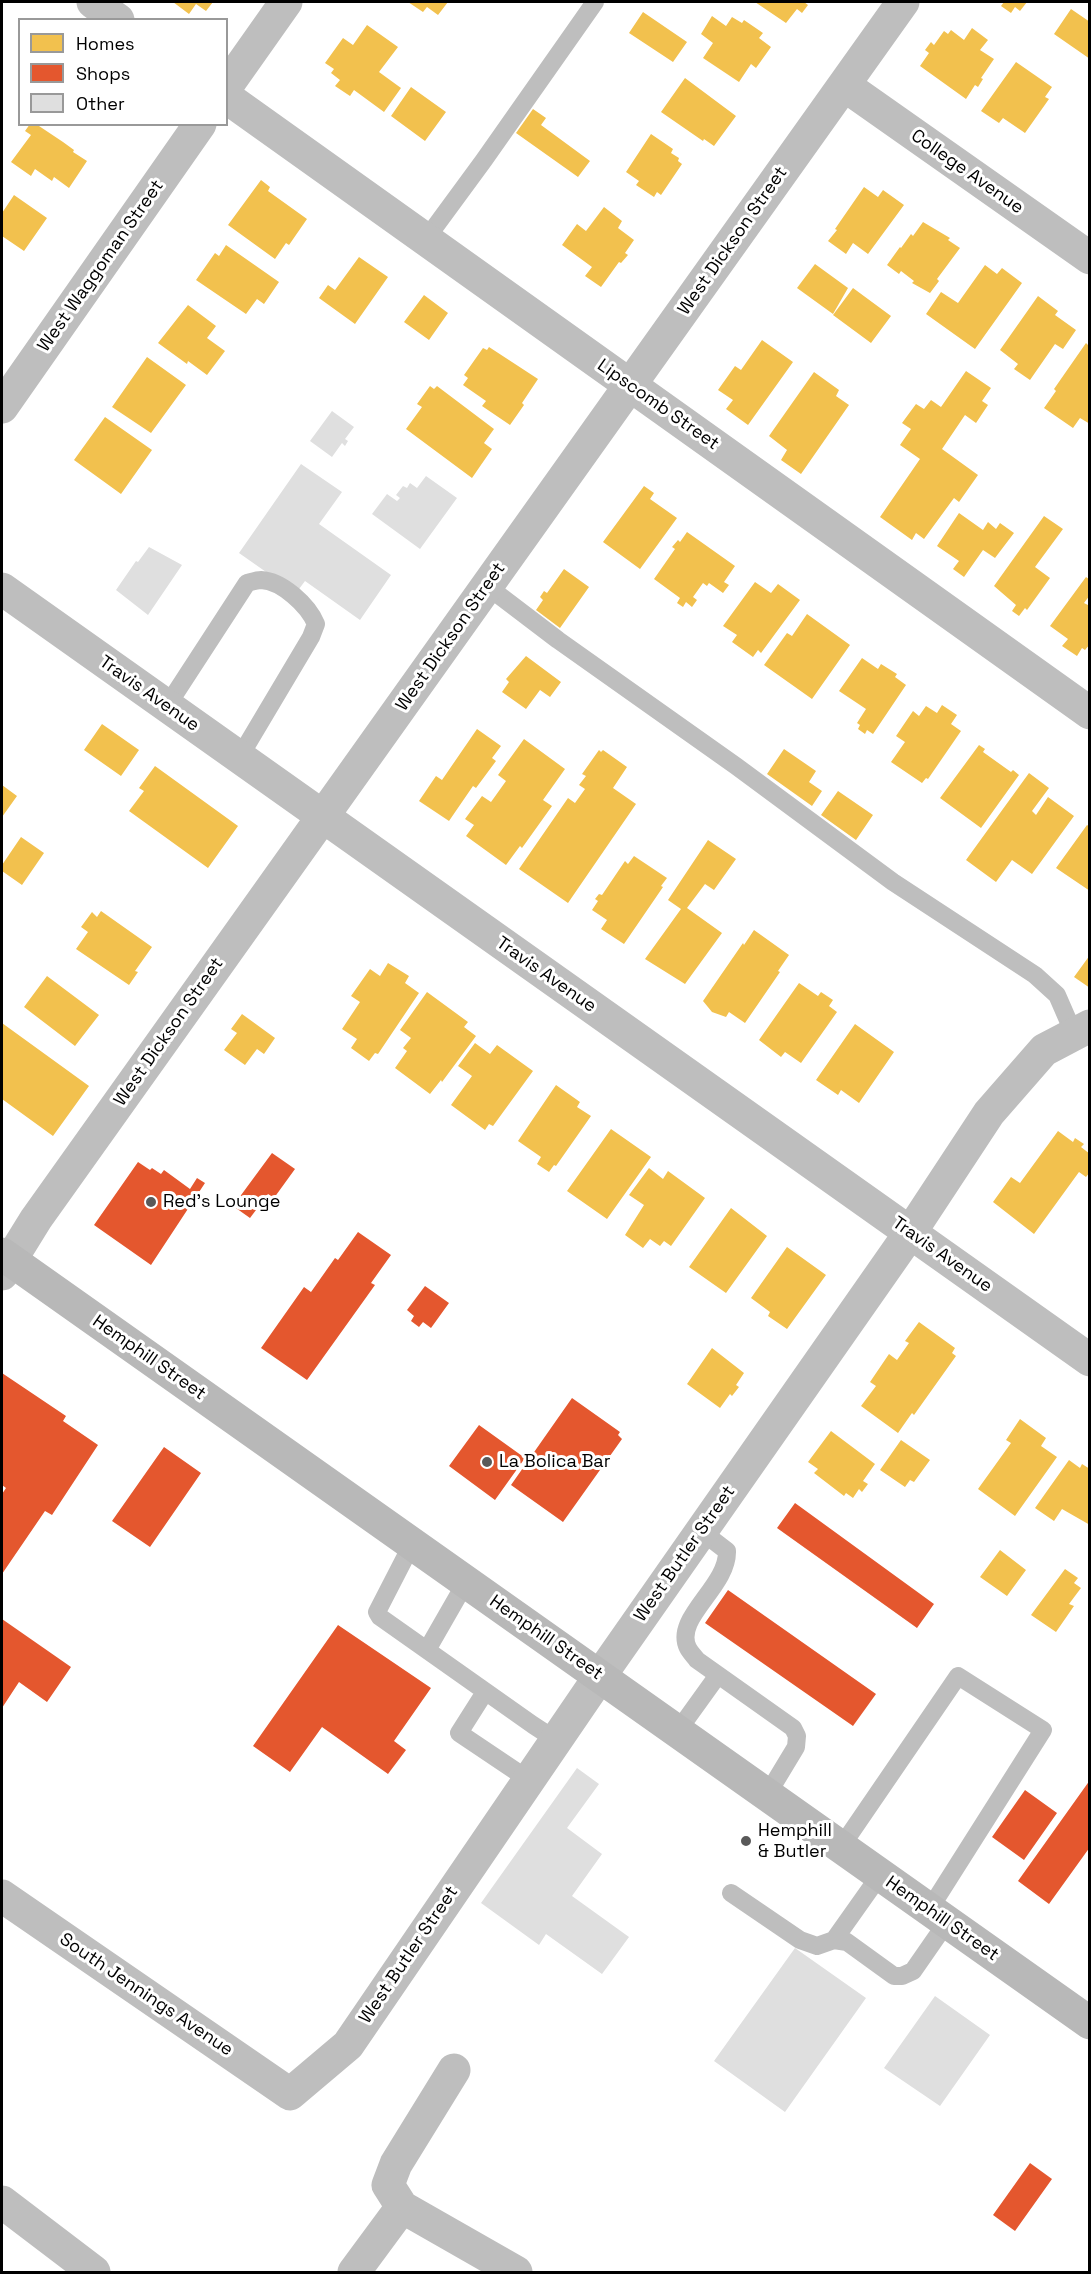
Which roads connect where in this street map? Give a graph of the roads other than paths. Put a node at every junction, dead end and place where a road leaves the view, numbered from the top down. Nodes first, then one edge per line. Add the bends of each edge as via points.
1 (93, 2) edge
2 (286, 2) edge
3 (595, 2) edge
4 (903, 2) edge
5 (115, 18) edge
6 (228, 84) edge
7 (844, 85) junction
8 (228, 98) edge
9 (199, 126) edge
10 (426, 239) junction
11 (1089, 258) edge
12 (630, 385) junction
13 (2, 407) edge
14 (487, 586) junction
15 (2, 589) edge
16 (167, 706) junction
17 (1089, 713) edge
18 (239, 758) junction
19 (323, 817) junction
20 (1082, 1030) edge
21 (910, 1233) junction
22 (4, 1262) edge
23 (1089, 1360) edge
24 (701, 1531) junction
25 (412, 1544) junction
26 (466, 1582) junction
27 (427, 1650) junction
28 (718, 1675) junction
29 (600, 1676) junction
30 (485, 1692) junction
31 (677, 1731) junction
32 (556, 1740) junction
33 (529, 1780) junction
34 (767, 1795) junction
35 (841, 1847) junction
36 (879, 1875) junction
37 (732, 1893) dead end
38 (2, 1896) edge
39 (938, 1916) junction
40 (834, 1940) junction
41 (1089, 2023) edge
42 (454, 2070) dead end
43 (290, 2094) joint
44 (2, 2202) edge
45 (402, 2207) junction
46 (94, 2272) edge
47 (354, 2272) edge
48 (516, 2272) edge

1 - 5 street
2 - 6 street
3 - 10 lane
4 - 7 street, West Dickson Street
7 - 11 street, College Avenue
7 - 12 street, West Dickson Street
8 - 10 street, Lipscomb Street
9 - 13 street, West Waggoman Street
10 - 12 street, Lipscomb Street
12 - 14 street, West Dickson Street
12 - 17 street, Lipscomb Street
14 - 19 street, West Dickson Street
14 - 20 lane via 893,882 1035,975 1057,995
15 - 16 street, Travis Avenue
16 - 18 street, Travis Avenue
16 - 18 lane via 247,583 262,580 299,599 316,624 312,638
18 - 19 street, Travis Avenue
19 - 21 street, Travis Avenue
19 - 22 street, West Dickson Street
20 - 21 street, West Butler Street via 1044,1050 989,1113
21 - 23 street, Travis Avenue
21 - 24 street, West Butler Street
22 - 25 main road, Hemphill Street
24 - 28 lane via 727,1551 727,1561 685,1633 688,1648 697,1660
24 - 29 street, West Butler Street
25 - 26 main road, Hemphill Street
25 - 27 lane via 377,1612
26 - 27 lane
26 - 29 main road, Hemphill Street
27 - 30 lane
28 - 31 lane
28 - 34 lane via 792,1728 797,1736 796,1747
29 - 31 main road, Hemphill Street
29 - 32 street, West Butler Street
30 - 32 lane
30 - 33 lane via 459,1733
31 - 34 main road, Hemphill Street
32 - 33 street, West Butler Street
33 - 43 street, West Butler Street via 348,2045
34 - 35 main road, Hemphill Street
35 - 36 main road, Hemphill Street
35 - 39 lane via 957,1676 1043,1730
36 - 39 main road, Hemphill Street
36 - 40 lane
37 - 40 lane via 800,1940 817,1946
38 - 43 street, South Jennings Avenue
39 - 40 lane via 913,1971 903,1976 894,1976 847,1942
39 - 41 main road, Hemphill Street
42 - 45 street via 396,2164 388,2185
44 - 46 street
45 - 47 street
45 - 48 street

